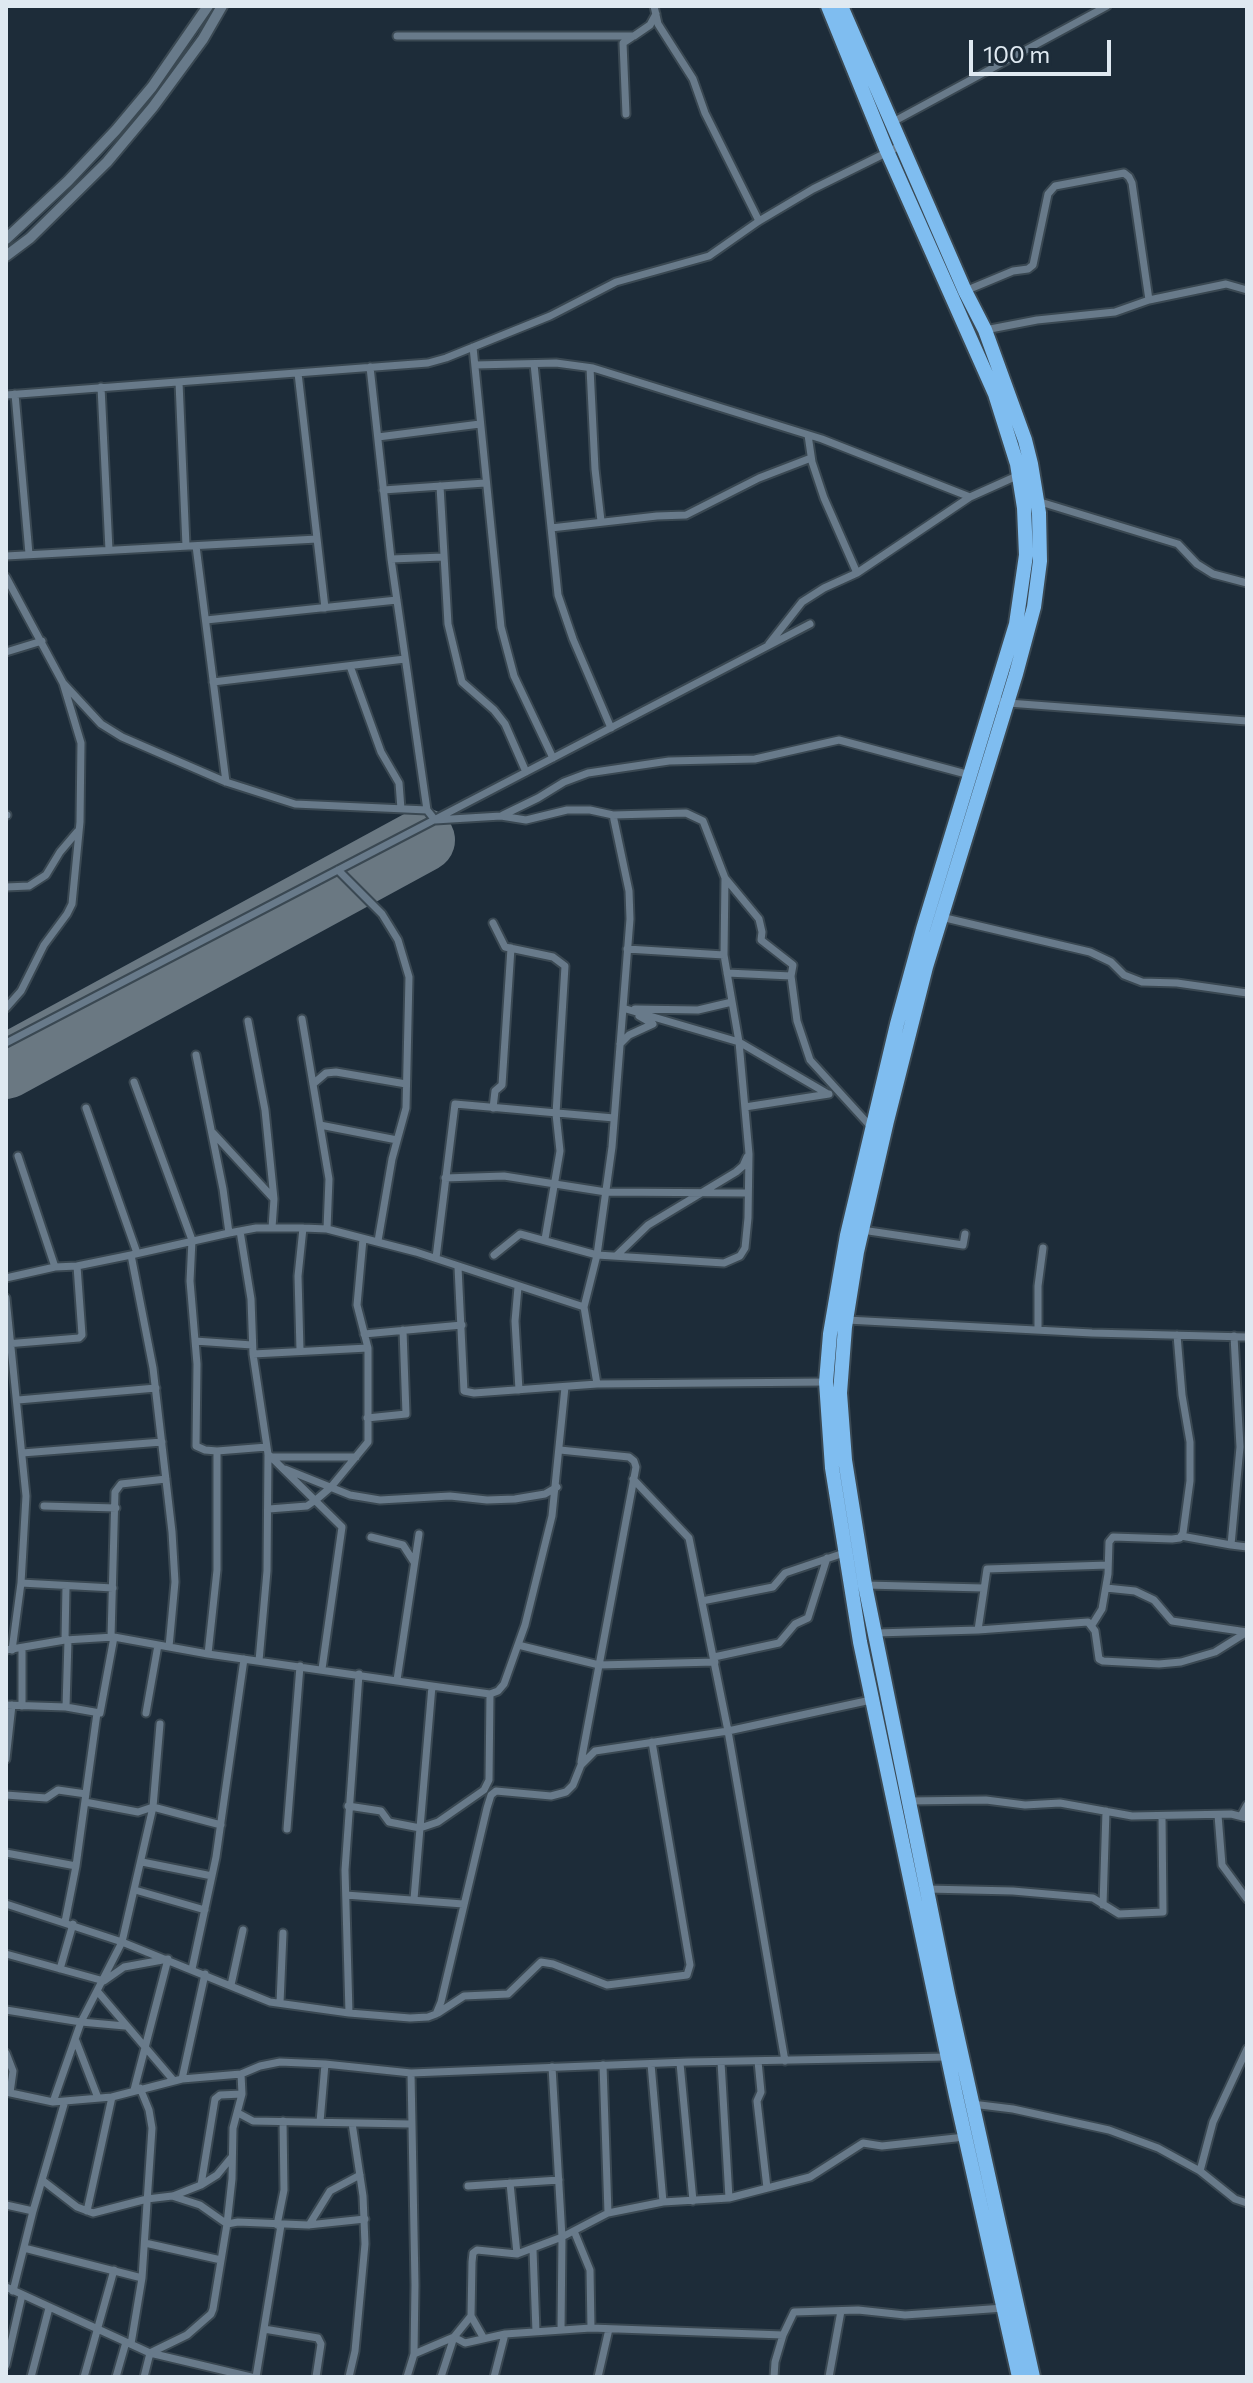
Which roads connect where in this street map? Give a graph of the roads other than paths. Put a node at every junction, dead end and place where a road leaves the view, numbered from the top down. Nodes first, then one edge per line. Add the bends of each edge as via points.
1 (208, 6) edge
2 (222, 6) edge
3 (828, 6) edge
4 (841, 6) edge
5 (1107, 6) edge
6 (655, 10) edge
7 (397, 36) dead end
8 (634, 36) junction
9 (626, 114) dead end
10 (884, 126) junction
11 (902, 145) junction
12 (887, 151) junction
13 (759, 221) junction
14 (6, 239) edge
15 (6, 256) edge
16 (1247, 290) edge
17 (965, 291) junction
18 (1149, 300) junction
19 (985, 330) junction
20 (473, 347) junction
21 (534, 364) junction
22 (475, 365) junction
23 (370, 367) junction
24 (590, 368) junction
25 (298, 373) junction
26 (179, 382) junction
27 (101, 387) junction
28 (10, 395) edge
29 (480, 424) junction
30 (808, 435) junction
31 (378, 437) junction
32 (811, 458) junction
33 (1019, 475) junction
34 (485, 483) junction
35 (440, 486) junction
36 (383, 490) junction
37 (970, 497) junction
38 (1037, 501) junction
39 (601, 521) junction
40 (551, 528) junction
41 (317, 539) junction
42 (186, 546) junction
43 (196, 546) junction
44 (109, 550) junction
45 (29, 554) junction
46 (6, 556) edge
47 (443, 557) junction
48 (391, 559) junction
49 (857, 573) junction
50 (6, 577) edge
51 (1247, 583) edge
52 (397, 600) junction
53 (325, 608) junction
54 (206, 620) junction
55 (810, 624) dead end
56 (42, 641) junction
57 (766, 647) junction
58 (6, 652) edge
59 (405, 659) junction
60 (350, 666) junction
61 (213, 682) junction
62 (63, 683) junction
63 (1001, 701) junction
64 (1247, 721) edge
65 (611, 728) junction
66 (553, 758) junction
67 (526, 772) junction
68 (970, 775) junction
69 (226, 782) junction
70 (401, 809) junction
71 (427, 810) junction
72 (613, 815) junction
73 (501, 816) junction
74 (435, 820) junction
75 (79, 830) junction
76 (338, 870) junction
77 (725, 878) junction
78 (6, 887) edge
79 (941, 917) junction
80 (493, 923) dead end
81 (511, 948) junction
82 (627, 949) junction
83 (724, 955) junction
84 (727, 973) junction
85 (791, 976) junction
86 (1247, 993) edge
87 (732, 1002) junction
88 (6, 1008) edge
89 (624, 1009) junction
90 (302, 1019) dead end
91 (248, 1021) dead end
92 (739, 1042) junction
93 (6, 1043) edge
94 (620, 1044) junction
95 (196, 1055) dead end
96 (134, 1082) dead end
97 (313, 1084) junction
98 (406, 1084) junction
99 (838, 1093) junction
100 (828, 1094) junction
101 (745, 1107) junction
102 (86, 1108) dead end
103 (493, 1108) junction
104 (556, 1114) junction
105 (614, 1118) junction
106 (320, 1125) junction
107 (872, 1128) junction
108 (212, 1131) junction
109 (397, 1140) junction
110 (749, 1154) junction
111 (18, 1156) dead end
112 (445, 1178) junction
113 (555, 1185) junction
114 (606, 1192) junction
115 (700, 1193) junction
116 (748, 1193) junction
117 (274, 1199) junction
118 (272, 1228) junction
119 (303, 1228) junction
120 (327, 1229) junction
121 (862, 1230) junction
122 (240, 1231) junction
123 (229, 1233) junction
124 (965, 1234) dead end
125 (363, 1239) junction
126 (545, 1239) junction
127 (192, 1240) junction
128 (378, 1241) junction
129 (1043, 1248) dead end
130 (134, 1254) junction
131 (494, 1255) dead end
132 (597, 1255) junction
133 (616, 1256) junction
134 (436, 1258) junction
135 (77, 1266) junction
136 (55, 1267) junction
137 (458, 1267) junction
138 (6, 1277) edge
139 (518, 1287) junction
140 (6, 1298) edge
141 (584, 1307) junction
142 (847, 1320) junction
143 (462, 1325) junction
144 (403, 1330) junction
145 (1038, 1330) junction
146 (364, 1334) junction
147 (1177, 1335) junction
148 (1234, 1336) junction
149 (1247, 1337) edge
150 (195, 1341) junction
151 (9, 1344) edge
152 (368, 1348) junction
153 (253, 1349) junction
154 (300, 1350) junction
155 (826, 1382) junction
156 (597, 1384) junction
157 (565, 1387) junction
158 (156, 1388) junction
159 (519, 1390) junction
160 (18, 1400) junction
161 (367, 1418) junction
162 (162, 1442) junction
163 (560, 1450) junction
164 (217, 1451) junction
165 (22, 1453) junction
166 (270, 1453) junction
167 (358, 1456) junction
168 (285, 1469) junction
169 (166, 1479) junction
170 (633, 1479) junction
171 (331, 1487) junction
172 (557, 1487) junction
173 (317, 1499) junction
174 (44, 1506) dead end
175 (116, 1508) junction
176 (269, 1509) junction
177 (419, 1534) dead end
178 (1181, 1536) junction
179 (371, 1537) dead end
180 (1231, 1545) junction
181 (1247, 1547) edge
182 (844, 1553) junction
183 (827, 1558) junction
184 (415, 1564) junction
185 (1108, 1565) junction
186 (21, 1583) junction
187 (865, 1585) junction
188 (66, 1586) junction
189 (113, 1588) junction
190 (983, 1588) junction
191 (1106, 1588) junction
192 (702, 1601) junction
193 (1092, 1625) junction
194 (978, 1630) junction
195 (1247, 1632) edge
196 (874, 1633) junction
197 (113, 1637) junction
198 (67, 1640) junction
199 (158, 1645) junction
200 (518, 1645) junction
201 (169, 1647) junction
202 (22, 1648) junction
203 (9, 1650) edge
204 (208, 1654) junction
205 (244, 1659) junction
206 (715, 1660) junction
207 (259, 1661) junction
208 (599, 1665) junction
209 (300, 1666) junction
210 (322, 1669) junction
211 (359, 1674) junction
212 (397, 1680) junction
213 (432, 1686) junction
214 (490, 1694) junction
215 (880, 1697) junction
216 (9, 1705) edge
217 (22, 1706) junction
218 (66, 1707) junction
219 (97, 1713) junction
220 (146, 1713) dead end
221 (160, 1724) dead end
222 (728, 1731) junction
223 (652, 1742) junction
224 (6, 1759) edge
225 (581, 1765) junction
226 (6, 1795) edge
227 (86, 1798) junction
228 (909, 1801) junction
229 (1247, 1805) edge
230 (348, 1806) junction
231 (153, 1807) junction
232 (1106, 1811) junction
233 (1218, 1815) junction
234 (1162, 1817) junction
235 (1244, 1817) edge
236 (221, 1825) junction
237 (420, 1828) junction
238 (287, 1829) dead end
239 (6, 1853) edge
240 (142, 1862) junction
241 (76, 1866) junction
242 (212, 1876) junction
243 (927, 1889) junction
244 (135, 1890) junction
245 (346, 1895) junction
246 (414, 1899) junction
247 (1247, 1899) edge
248 (6, 1904) edge
249 (463, 1904) junction
250 (1103, 1905) junction
251 (205, 1910) junction
252 (69, 1923) junction
253 (243, 1930) dead end
254 (283, 1933) dead end
255 (122, 1942) junction
256 (6, 1954) edge
257 (168, 1959) junction
258 (60, 1969) junction
259 (192, 1969) junction
260 (205, 1974) junction
261 (104, 1981) junction
262 (231, 1985) junction
263 (98, 1992) junction
264 (280, 2003) junction
265 (6, 2010) edge
266 (349, 2013) junction
267 (436, 2014) junction
268 (81, 2022) junction
269 (125, 2026) junction
270 (76, 2041) junction
271 (145, 2047) junction
272 (1247, 2051) edge
273 (6, 2053) edge
274 (947, 2057) junction
275 (758, 2061) junction
276 (785, 2061) junction
277 (721, 2062) junction
278 (680, 2063) junction
279 (325, 2064) junction
280 (651, 2064) junction
281 (603, 2065) junction
282 (552, 2067) junction
283 (411, 2073) junction
284 (241, 2074) junction
285 (178, 2080) junction
286 (137, 2089) junction
287 (8, 2093) edge
288 (242, 2094) junction
289 (112, 2097) junction
290 (98, 2098) junction
291 (65, 2101) junction
292 (53, 2102) junction
293 (972, 2104) junction
294 (238, 2113) junction
295 (283, 2121) junction
296 (320, 2122) junction
297 (352, 2123) junction
298 (410, 2124) junction
299 (965, 2137) junction
300 (232, 2156) junction
301 (1200, 2171) junction
302 (360, 2175) junction
303 (42, 2180) junction
304 (559, 2180) junction
305 (510, 2183) junction
306 (201, 2185) junction
307 (468, 2186) dead end
308 (767, 2188) junction
309 (172, 2196) junction
310 (729, 2198) junction
311 (147, 2199) junction
312 (693, 2201) junction
313 (663, 2202) junction
314 (1247, 2203) edge
315 (6, 2205) edge
316 (33, 2211) junction
317 (87, 2211) junction
318 (608, 2213) junction
319 (365, 2219) junction
320 (227, 2224) junction
321 (279, 2225) junction
322 (308, 2225) junction
323 (574, 2231) junction
324 (562, 2237) junction
325 (145, 2243) junction
326 (24, 2248) junction
327 (533, 2250) junction
328 (517, 2254) junction
329 (221, 2260) junction
330 (114, 2270) junction
331 (142, 2278) junction
332 (10, 2289) edge
333 (22, 2295) junction
334 (49, 2308) junction
335 (1004, 2308) junction
336 (841, 2311) junction
337 (471, 2316) junction
338 (591, 2328) junction
339 (264, 2329) junction
340 (609, 2329) junction
341 (98, 2330) junction
342 (561, 2330) junction
343 (536, 2332) junction
344 (505, 2334) junction
345 (783, 2335) junction
346 (454, 2337) junction
347 (483, 2337) junction
348 (129, 2343) junction
349 (150, 2353) junction
350 (414, 2354) junction
351 (6, 2365) edge
352 (217, 2373) edge
353 (31, 2377) edge
354 (84, 2377) edge
355 (116, 2377) edge
356 (144, 2377) edge
357 (254, 2377) edge
358 (316, 2377) edge
359 (349, 2377) edge
360 (407, 2377) edge
361 (441, 2377) edge
362 (494, 2377) edge
363 (598, 2377) edge
364 (774, 2377) edge
365 (829, 2377) edge
366 (1019, 2377) edge
367 (1033, 2377) edge

1 - 14 street via 116,130
2 - 15 street via 153,107 107,162
3 - 10 highway
4 - 10 highway
5 - 10 street
6 - 8 street via 650,25
6 - 13 street
7 - 8 street
8 - 9 street via 623,43
10 - 11 highway
10 - 12 highway
11 - 12 street
11 - 17 highway
12 - 13 street
12 - 33 highway via 995,394
13 - 20 street via 709,256 616,282
16 - 18 street via 1226,284
17 - 18 street via 1033,265 1048,194 1055,186 1124,173 1132,183
17 - 19 highway
18 - 19 street via 1115,312
19 - 38 highway via 1025,440
20 - 22 street
20 - 23 street via 428,363
21 - 22 street
21 - 24 street
21 - 40 street
22 - 29 street
23 - 25 street
23 - 31 street
24 - 30 street
24 - 39 street
25 - 26 street
25 - 41 street
26 - 27 street
26 - 42 street
27 - 28 street
27 - 44 street
28 - 45 street
29 - 31 street
29 - 34 street
30 - 32 street
30 - 37 street
31 - 36 street
32 - 39 street via 686,515
32 - 49 street
33 - 37 street
33 - 63 highway via 1026,532 1024,579
34 - 35 street
34 - 66 street via 497,605 508,657
35 - 36 street
35 - 47 street
36 - 48 street
37 - 49 street
38 - 51 street via 1178,544 1205,570
38 - 63 highway via 1038,583 1028,633
39 - 40 street
40 - 65 street via 558,595
41 - 43 street
41 - 53 street
42 - 43 street
42 - 44 street
43 - 54 street
44 - 45 street
45 - 46 street
47 - 48 street
47 - 67 street via 448,624 462,682 505,724
48 - 52 street
49 - 57 street via 802,602
50 - 56 street
52 - 53 street
52 - 59 street
53 - 54 street
54 - 61 street
55 - 57 street
56 - 58 street
56 - 62 street
57 - 65 street
59 - 60 street
59 - 71 street
60 - 61 street
60 - 70 street via 381,752 399,783
61 - 69 street
62 - 69 street via 101,724 122,737
62 - 75 street via 81,743
63 - 64 street
63 - 68 highway
63 - 79 highway
65 - 66 street
66 - 67 street
67 - 74 street
68 - 73 street via 839,740 768,757 669,761 588,773
68 - 107 highway via 910,975
69 - 70 street via 295,804
70 - 71 street
71 - 74 street
72 - 73 street via 567,810 526,820
72 - 77 street via 686,813 703,821
72 - 82 street via 629,891
73 - 74 street
74 - 76 street
75 - 78 street via 46,875 29,886
75 - 88 street via 72,904
76 - 93 street
76 - 98 street via 382,914 402,951 409,977
77 - 83 street
77 - 85 street via 759,919 761,940 793,965
79 - 86 street via 1090,952 1142,982
79 - 121 highway
80 - 81 street via 501,943
81 - 103 street via 502,1085 495,1091
81 - 104 street via 553,957 565,966
82 - 83 street
82 - 89 street
83 - 84 street
84 - 85 street
84 - 87 street
85 - 99 street via 804,1048
87 - 89 street via 698,1010
87 - 92 street
89 - 92 street
89 - 94 street
89 - 94 street via 653,1024
90 - 97 street
91 - 117 street
92 - 100 street
92 - 101 street
94 - 105 street
95 - 108 street
96 - 127 street
97 - 98 street via 336,1072
97 - 106 street
98 - 109 street
99 - 100 street
99 - 107 street
100 - 101 street
101 - 110 street
102 - 130 street
103 - 104 street
103 - 112 street via 455,1104
104 - 105 street
104 - 113 street via 560,1151
105 - 114 street
106 - 109 street
106 - 120 street via 329,1179
107 - 155 highway via 835,1300
108 - 117 street
108 - 123 street
109 - 128 street
110 - 115 street via 743,1166
110 - 116 street
111 - 136 street
112 - 113 street via 504,1176
112 - 134 street
113 - 114 street
113 - 126 street
114 - 115 street
114 - 132 street
115 - 116 street
115 - 133 street via 648,1225
116 - 133 street via 745,1248 731,1261
117 - 118 street
118 - 119 street
118 - 122 street
119 - 120 street
119 - 154 street
120 - 125 street
121 - 124 street via 963,1245
121 - 142 highway
122 - 123 street
122 - 153 street
123 - 127 street
125 - 128 street
125 - 146 street via 357,1305
126 - 131 street via 520,1234
126 - 132 street
127 - 130 street
127 - 150 street
128 - 134 street
129 - 145 street
130 - 135 street
130 - 158 street
132 - 133 street
132 - 141 street
134 - 137 street
135 - 136 street
135 - 151 street via 82,1335
136 - 138 street
137 - 139 street
137 - 143 street
139 - 141 street
139 - 159 street
140 - 151 street
141 - 156 street
142 - 145 street
142 - 187 highway via 840,1384 842,1437
143 - 144 street
143 - 159 street via 464,1391
144 - 146 street
144 - 161 street via 406,1414
145 - 147 street
146 - 152 street
147 - 148 street
147 - 178 street via 1190,1442
148 - 149 street
148 - 180 street via 1240,1447
150 - 153 street
150 - 164 street via 196,1446
151 - 160 street
152 - 154 street
152 - 161 street
153 - 154 street
153 - 166 street
155 - 156 street
155 - 182 highway
156 - 157 street
157 - 159 street
157 - 163 street
158 - 160 street
158 - 162 street
160 - 165 street
161 - 167 street via 368,1442
162 - 165 street
162 - 169 street
163 - 170 street via 629,1457 636,1467
163 - 172 street
164 - 166 street
164 - 204 street via 217,1570
165 - 186 street via 26,1496
166 - 167 street
166 - 168 street
166 - 176 street
167 - 171 street
168 - 171 street
168 - 173 street
169 - 175 street via 121,1484 115,1492
169 - 201 street via 175,1582
170 - 192 street via 689,1538
170 - 208 street
171 - 172 street via 380,1500 487,1500 545,1494
171 - 173 street
172 - 200 street
173 - 176 street via 307,1506
173 - 210 street via 343,1532
174 - 175 street
175 - 189 street
176 - 207 street
177 - 184 street
178 - 180 street
178 - 185 street via 1113,1537
179 - 184 street via 403,1545
180 - 181 street
182 - 183 street
182 - 215 highway
183 - 192 street via 785,1573 773,1587
183 - 206 street via 808,1618 779,1643
184 - 212 street
185 - 190 street via 987,1569
185 - 191 street
186 - 188 street
186 - 203 street
187 - 190 street
187 - 196 highway
188 - 189 street
188 - 198 street
189 - 197 street
190 - 194 street
191 - 193 street
191 - 195 street via 1135,1591 1154,1600 1172,1621
192 - 206 street
193 - 194 street
193 - 195 street via 1099,1659 1113,1662 1181,1662 1215,1652
194 - 196 street
196 - 215 highway
197 - 198 street
197 - 199 street
197 - 219 street via 102,1710
198 - 202 street
198 - 218 street
199 - 201 street
199 - 220 street
200 - 208 street
200 - 214 street via 504,1684
201 - 204 street
202 - 203 street
202 - 217 street
204 - 205 street
205 - 207 street
205 - 236 street
206 - 208 street
206 - 222 street
207 - 209 street
208 - 225 street
209 - 210 street
209 - 238 street
210 - 211 street
211 - 212 street
211 - 230 street
212 - 213 street
213 - 214 street
213 - 237 street
214 - 237 street via 487,1785 438,1822
215 - 222 street
215 - 228 highway
215 - 274 highway
216 - 217 street
216 - 224 street
217 - 218 street
218 - 219 street
219 - 227 street
221 - 231 street
222 - 223 street
222 - 276 street
223 - 225 street via 595,1751
223 - 267 street via 690,1965 687,1975 607,1985 541,1962 508,1994 464,1996
225 - 249 street via 566,1792 491,1795
226 - 227 street via 46,1798 58,1790
227 - 231 street via 138,1812
227 - 241 street
228 - 232 street via 1060,1803
228 - 243 highway
229 - 235 street
230 - 237 street via 381,1811 389,1822
230 - 245 street
231 - 236 street
231 - 240 street
232 - 234 street
232 - 250 street
233 - 234 street
233 - 235 street
233 - 247 street via 1222,1865
234 - 250 street via 1163,1912 1119,1914
236 - 242 street
237 - 246 street
239 - 241 street
240 - 242 street
240 - 244 street
241 - 252 street
242 - 251 street
243 - 250 street via 1093,1898
243 - 293 highway
244 - 251 street
244 - 255 street
245 - 246 street
245 - 266 street
246 - 249 street
248 - 252 street
249 - 267 street
251 - 259 street
252 - 255 street
252 - 258 street
253 - 262 street
254 - 264 street
255 - 257 street
255 - 261 street
256 - 258 street
257 - 259 street
257 - 261 street via 124,1967
257 - 271 street
258 - 261 street
259 - 260 street
260 - 262 street
260 - 285 street
261 - 263 street
262 - 264 street
263 - 268 street
263 - 269 street
264 - 266 street
265 - 268 street
266 - 267 street via 410,2018
268 - 269 street
268 - 270 street
269 - 271 street
270 - 290 street
270 - 292 street
271 - 285 street
271 - 286 street
272 - 301 street via 1213,2122
273 - 287 street via 13,2071
274 - 276 street
274 - 299 highway
275 - 276 street
275 - 277 street
275 - 308 street
277 - 278 street
277 - 310 street
278 - 280 street
278 - 312 street
279 - 283 street
279 - 284 street via 280,2062
279 - 296 street
280 - 281 street
280 - 313 street
281 - 282 street
281 - 318 street
282 - 283 street
282 - 304 street
283 - 298 street
284 - 285 street
284 - 288 street
285 - 286 street
286 - 289 street
286 - 311 street via 152,2128
287 - 292 street
288 - 294 street
288 - 306 street via 215,2099
289 - 290 street
289 - 317 street
290 - 291 street
291 - 292 street
291 - 303 street
293 - 301 street via 1109,2130
293 - 367 highway
294 - 295 street via 253,2121
294 - 300 street
295 - 296 street
295 - 321 street
296 - 297 street
297 - 298 street
297 - 302 street
298 - 350 street via 416,2227
299 - 308 street via 882,2146 863,2143 810,2177
299 - 335 highway
300 - 306 street
300 - 320 street
301 - 314 street
302 - 319 street
302 - 322 street via 330,2191
303 - 316 street
303 - 317 street
304 - 305 street
304 - 324 street
305 - 307 street
305 - 328 street
306 - 309 street
308 - 310 street
309 - 311 street
309 - 320 street via 200,2205
310 - 312 street
311 - 317 street via 103,2212
311 - 325 street
312 - 313 street
313 - 318 street
315 - 316 street
316 - 326 street
318 - 323 street
319 - 322 street
319 - 359 street
320 - 321 street
320 - 329 street
321 - 322 street
321 - 339 street
323 - 324 street
323 - 338 street via 590,2270
324 - 327 street
324 - 342 street
325 - 329 street
325 - 331 street
326 - 330 street
326 - 332 street
327 - 328 street
327 - 343 street
328 - 337 street via 475,2251
329 - 349 street via 211,2314 187,2335
330 - 331 street
330 - 341 street
331 - 348 street
332 - 333 street
333 - 334 street
333 - 351 street
334 - 341 street
334 - 353 street
335 - 336 street via 905,2315
335 - 366 highway
336 - 345 street via 794,2312
336 - 365 street
337 - 346 street
337 - 347 street
338 - 340 street
338 - 342 street
339 - 357 street
339 - 358 street via 318,2338
340 - 345 street
340 - 363 street
341 - 348 street
341 - 354 street
342 - 343 street
343 - 344 street
344 - 347 street
344 - 362 street
345 - 364 street
346 - 347 street via 465,2343
346 - 350 street
346 - 361 street
348 - 349 street
348 - 355 street
349 - 352 street
349 - 356 street
350 - 360 street
352 - 357 street

